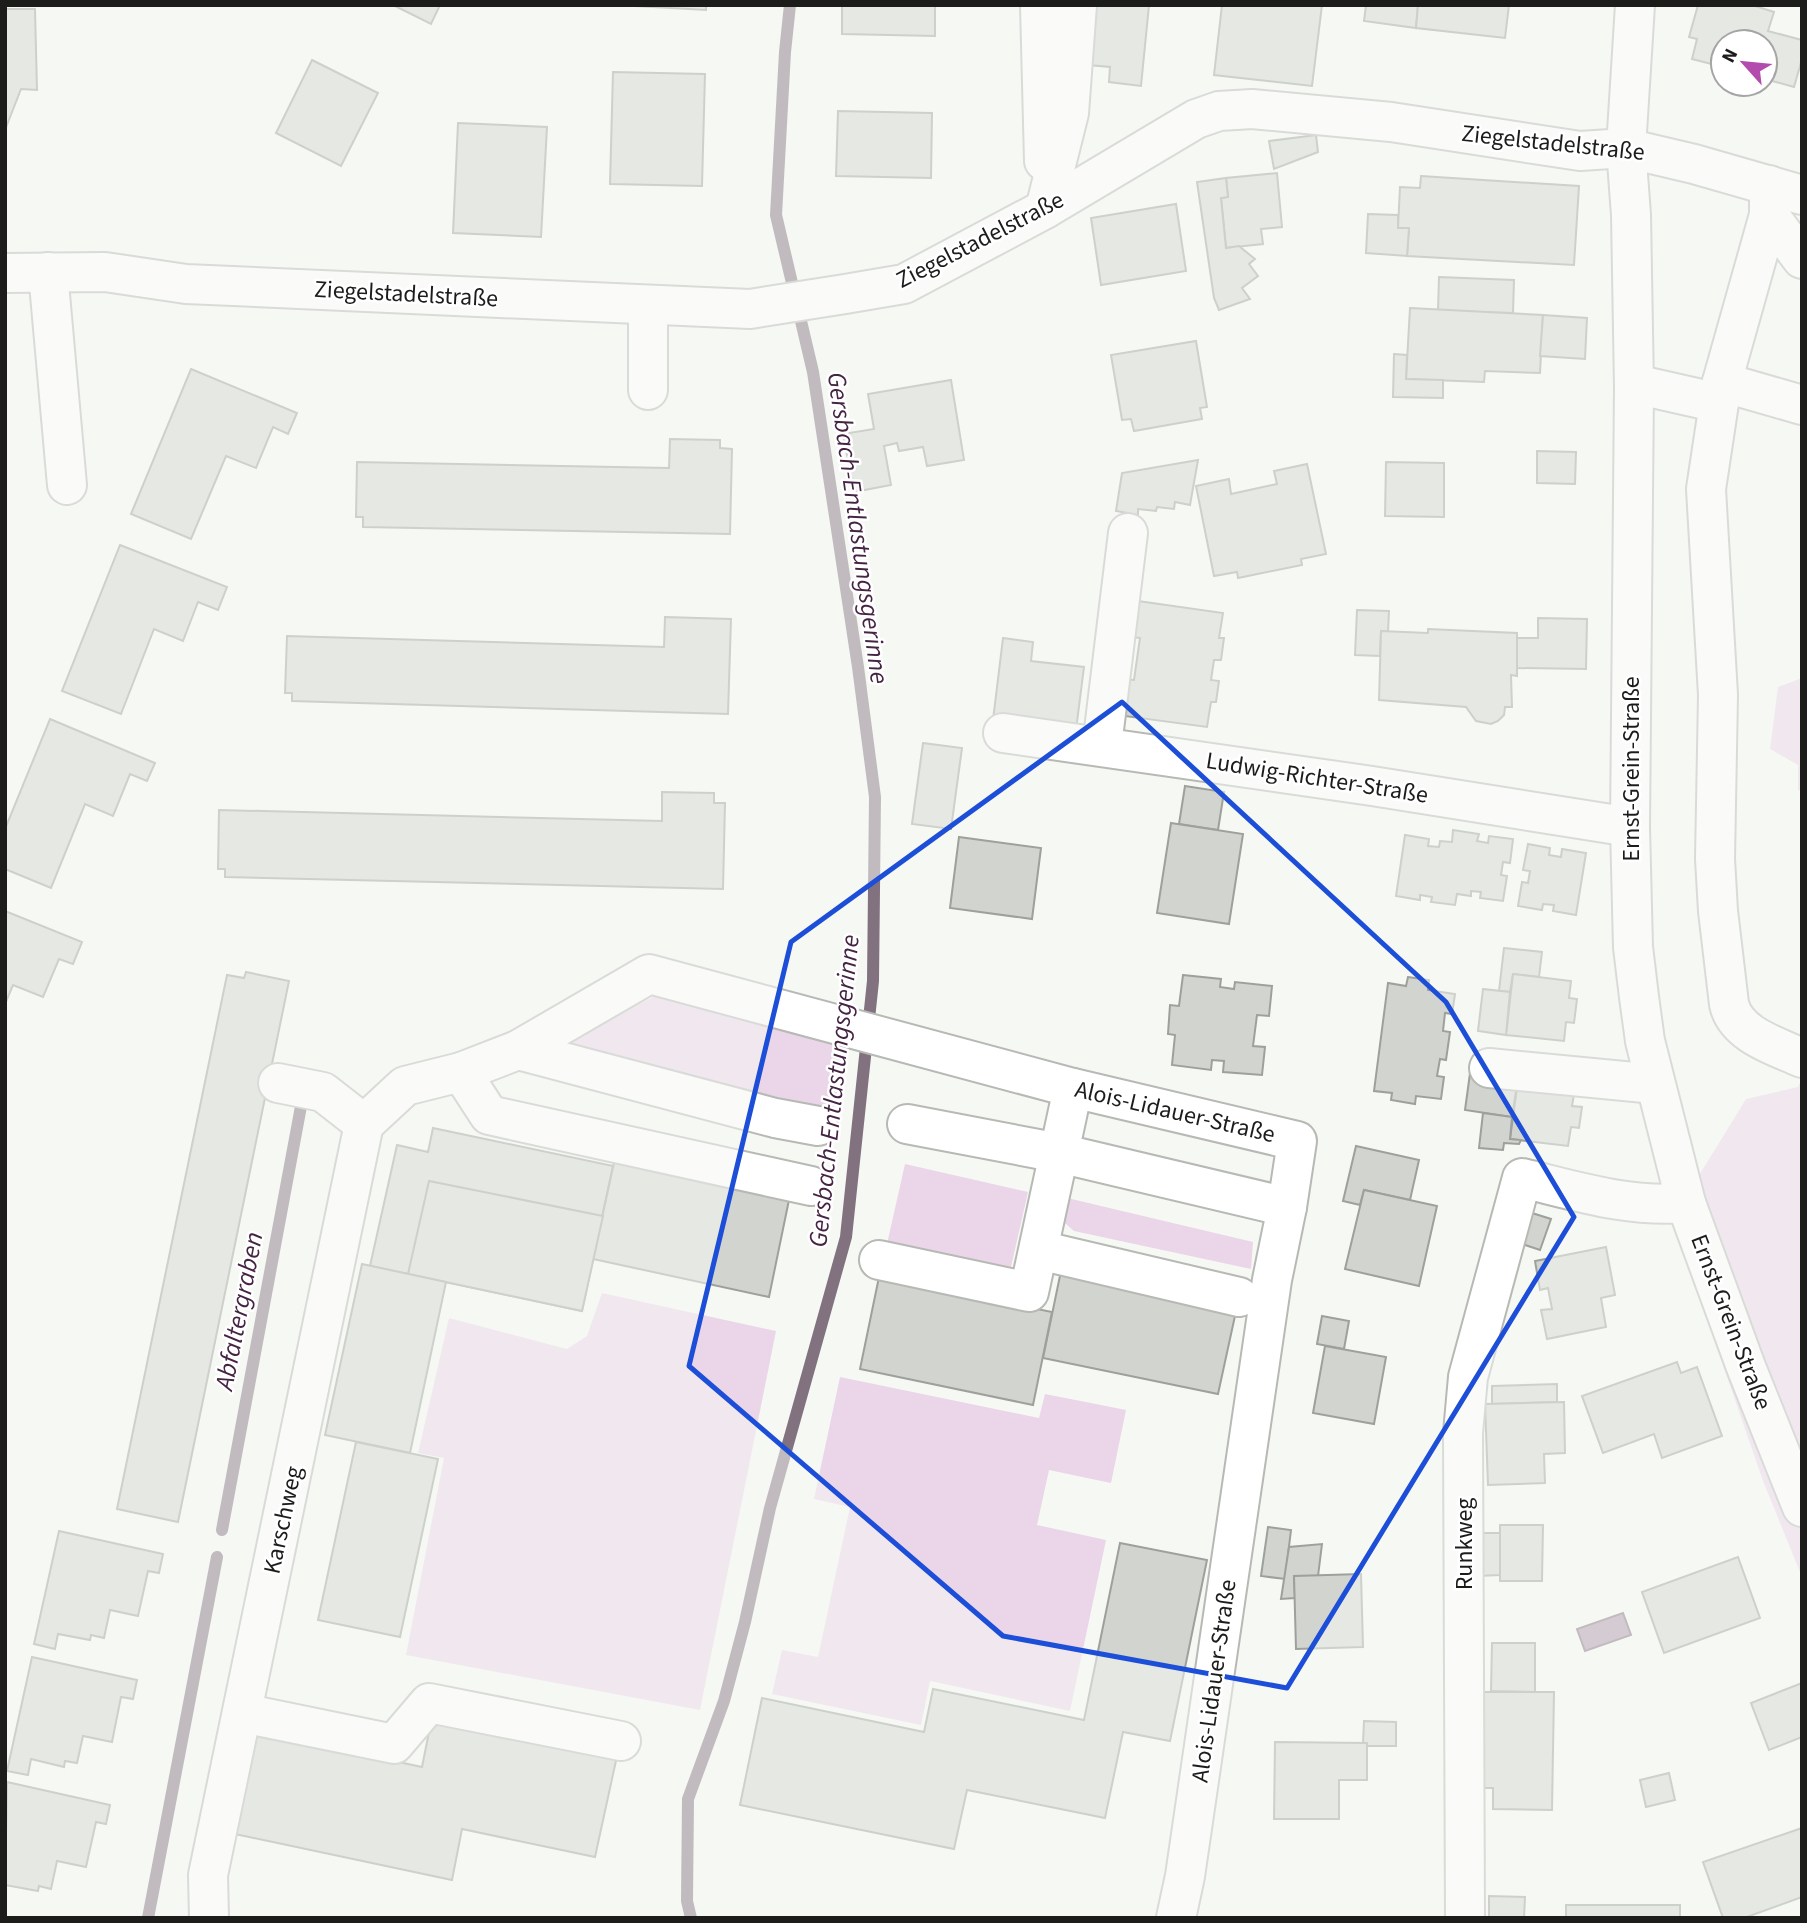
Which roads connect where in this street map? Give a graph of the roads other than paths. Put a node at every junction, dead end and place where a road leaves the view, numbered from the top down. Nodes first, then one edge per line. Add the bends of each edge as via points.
1 (1040, 5) edge
2 (1077, 5) edge
3 (1634, 5) edge
4 (1626, 148) junction
5 (1780, 198) edge
6 (1045, 209) junction
7 (1802, 259) edge
8 (48, 272) junction
9 (5, 273) edge
10 (648, 306) junction
11 (1634, 387) junction
12 (648, 390) dead end
13 (1720, 393) junction
14 (1802, 405) edge
15 (67, 485) dead end
16 (1128, 533) dead end
17 (1003, 733) dead end
18 (1102, 746) junction
19 (1630, 827) junction
20 (518, 1050) junction
21 (1802, 1058) edge
22 (1489, 1068) dead end
23 (461, 1072) junction
24 (278, 1083) dead end
25 (1655, 1084) junction
26 (1073, 1088) junction
27 (364, 1124) junction
28 (907, 1124) dead end
29 (818, 1126) dead end
30 (1059, 1153) junction
31 (811, 1186) dead end
32 (1686, 1202) junction
33 (1287, 1207) junction
34 (1039, 1250) junction
35 (879, 1260) dead end
36 (1239, 1297) dead end
37 (1802, 1507) edge
38 (243, 1713) junction
39 (621, 1741) dead end
40 (209, 1918) edge
41 (1176, 1918) edge
42 (1465, 1918) edge

1 - 6 street
2 - 6 street via 1069,113
3 - 4 street, Ernst-Grein-Straße
4 - 5 street, Ziegelstadelstraße via 1678,159
4 - 6 street, Ziegelstadelstraße via 1580,150 1391,122 1252,109 1219,111 1196,119
4 - 11 street, Ernst-Grein-Straße
5 - 7 street
5 - 13 street
6 - 10 street, Ziegelstadelstraße via 904,284 750,309
8 - 9 street, Ziegelstadelstraße
8 - 10 street, Ziegelstadelstraße via 105,272 186,284
8 - 15 street
10 - 12 street
11 - 13 street
11 - 19 street, Ernst-Grein-Straße
13 - 14 street
13 - 21 street via 1706,489 1717,695 1715,859 1728,1004 1742,1027
16 - 18 street
17 - 18 street, Ludwig-Richter-Straße
18 - 19 street, Ludwig-Richter-Straße
19 - 25 street, Ernst-Grein-Straße via 1633,947
20 - 23 street, Alois-Lidauer-Straße
20 - 26 street, Alois-Lidauer-Straße via 649,974
20 - 29 street
22 - 25 street
23 - 27 street, Alois-Lidauer-Straße via 405,1086
23 - 31 street via 489,1115
24 - 27 street via 323,1092
25 - 32 street, Ernst-Grein-Straße
26 - 30 street
26 - 33 street, Alois-Lidauer-Straße via 1297,1141
27 - 38 street, Karschweg
28 - 30 street
30 - 33 street
30 - 34 street
32 - 37 street, Ernst-Grein-Straße
32 - 42 street, Runkweg via 1608,1199 1522,1178 1468,1377 1464,1433
33 - 41 street, Alois-Lidauer-Straße via 1272,1280
34 - 35 street via 1029,1292
34 - 36 street
38 - 39 street via 394,1744 429,1703
38 - 40 street, Karschweg via 208,1875

